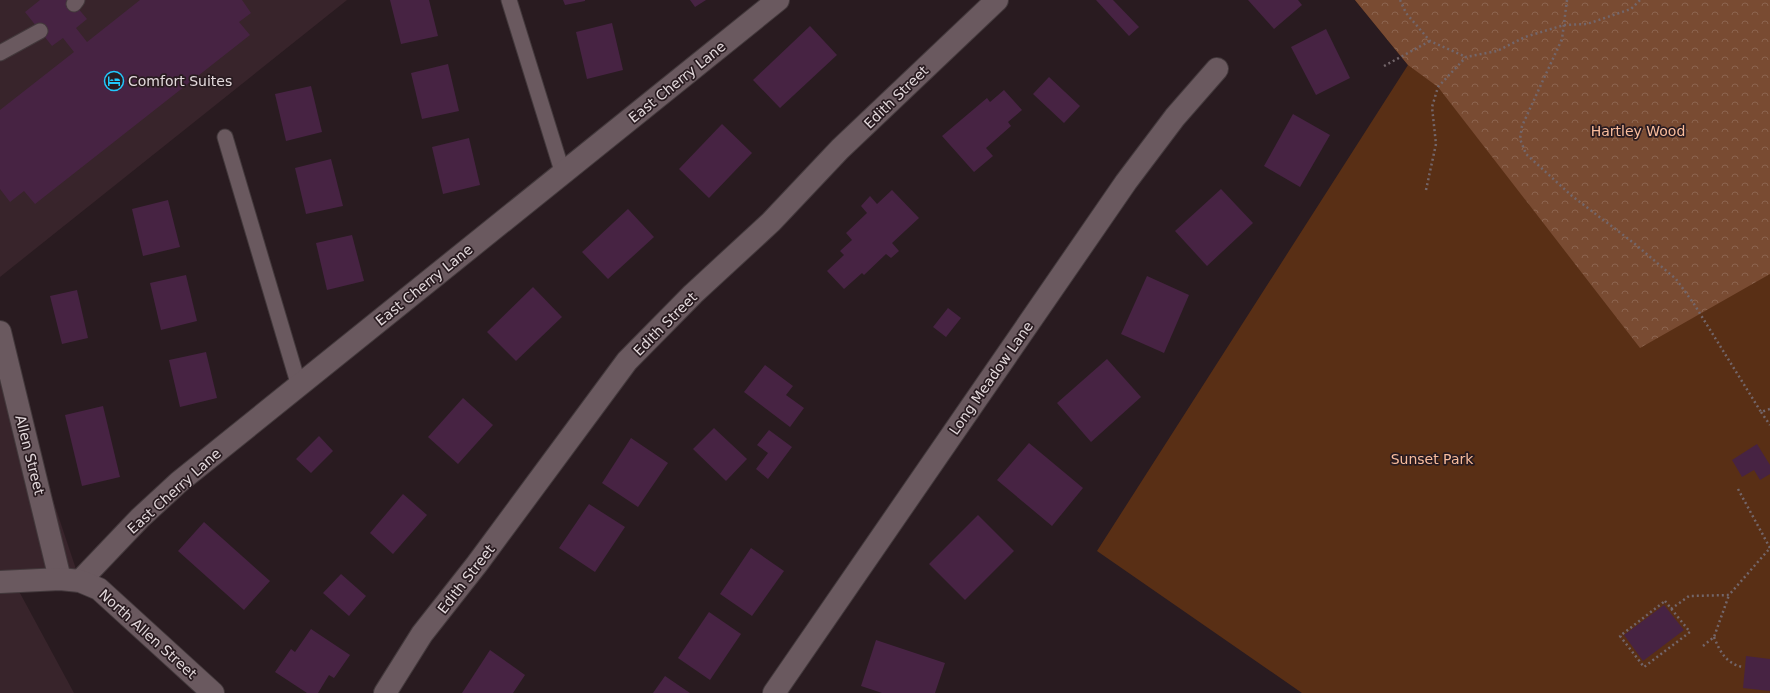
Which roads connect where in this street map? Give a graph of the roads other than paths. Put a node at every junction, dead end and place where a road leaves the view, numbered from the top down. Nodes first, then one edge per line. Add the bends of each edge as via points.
1 (509, 0) edge
2 (778, 0) edge
3 (997, 0) edge
4 (40, 31) dead end
5 (0, 52) edge
6 (1217, 68) dead end
7 (225, 137) dead end
8 (563, 174) junction
9 (0, 332) edge
10 (299, 386) junction
11 (70, 580) junction
12 (0, 582) edge
13 (213, 693) edge
14 (385, 693) edge
15 (774, 693) edge

1 - 8 lane
2 - 8 street, East Cherry Lane
3 - 14 street, Edith Street via 840,149 771,222 693,294 627,362 422,634
4 - 5 lane
6 - 15 street, Long Meadow Lane via 1175,117 1126,182
7 - 10 lane
8 - 10 street, East Cherry Lane
9 - 11 street, Allen Street
10 - 11 street, East Cherry Lane via 179,482
11 - 12 street
11 - 13 street, North Allen Street via 99,589 110,597

